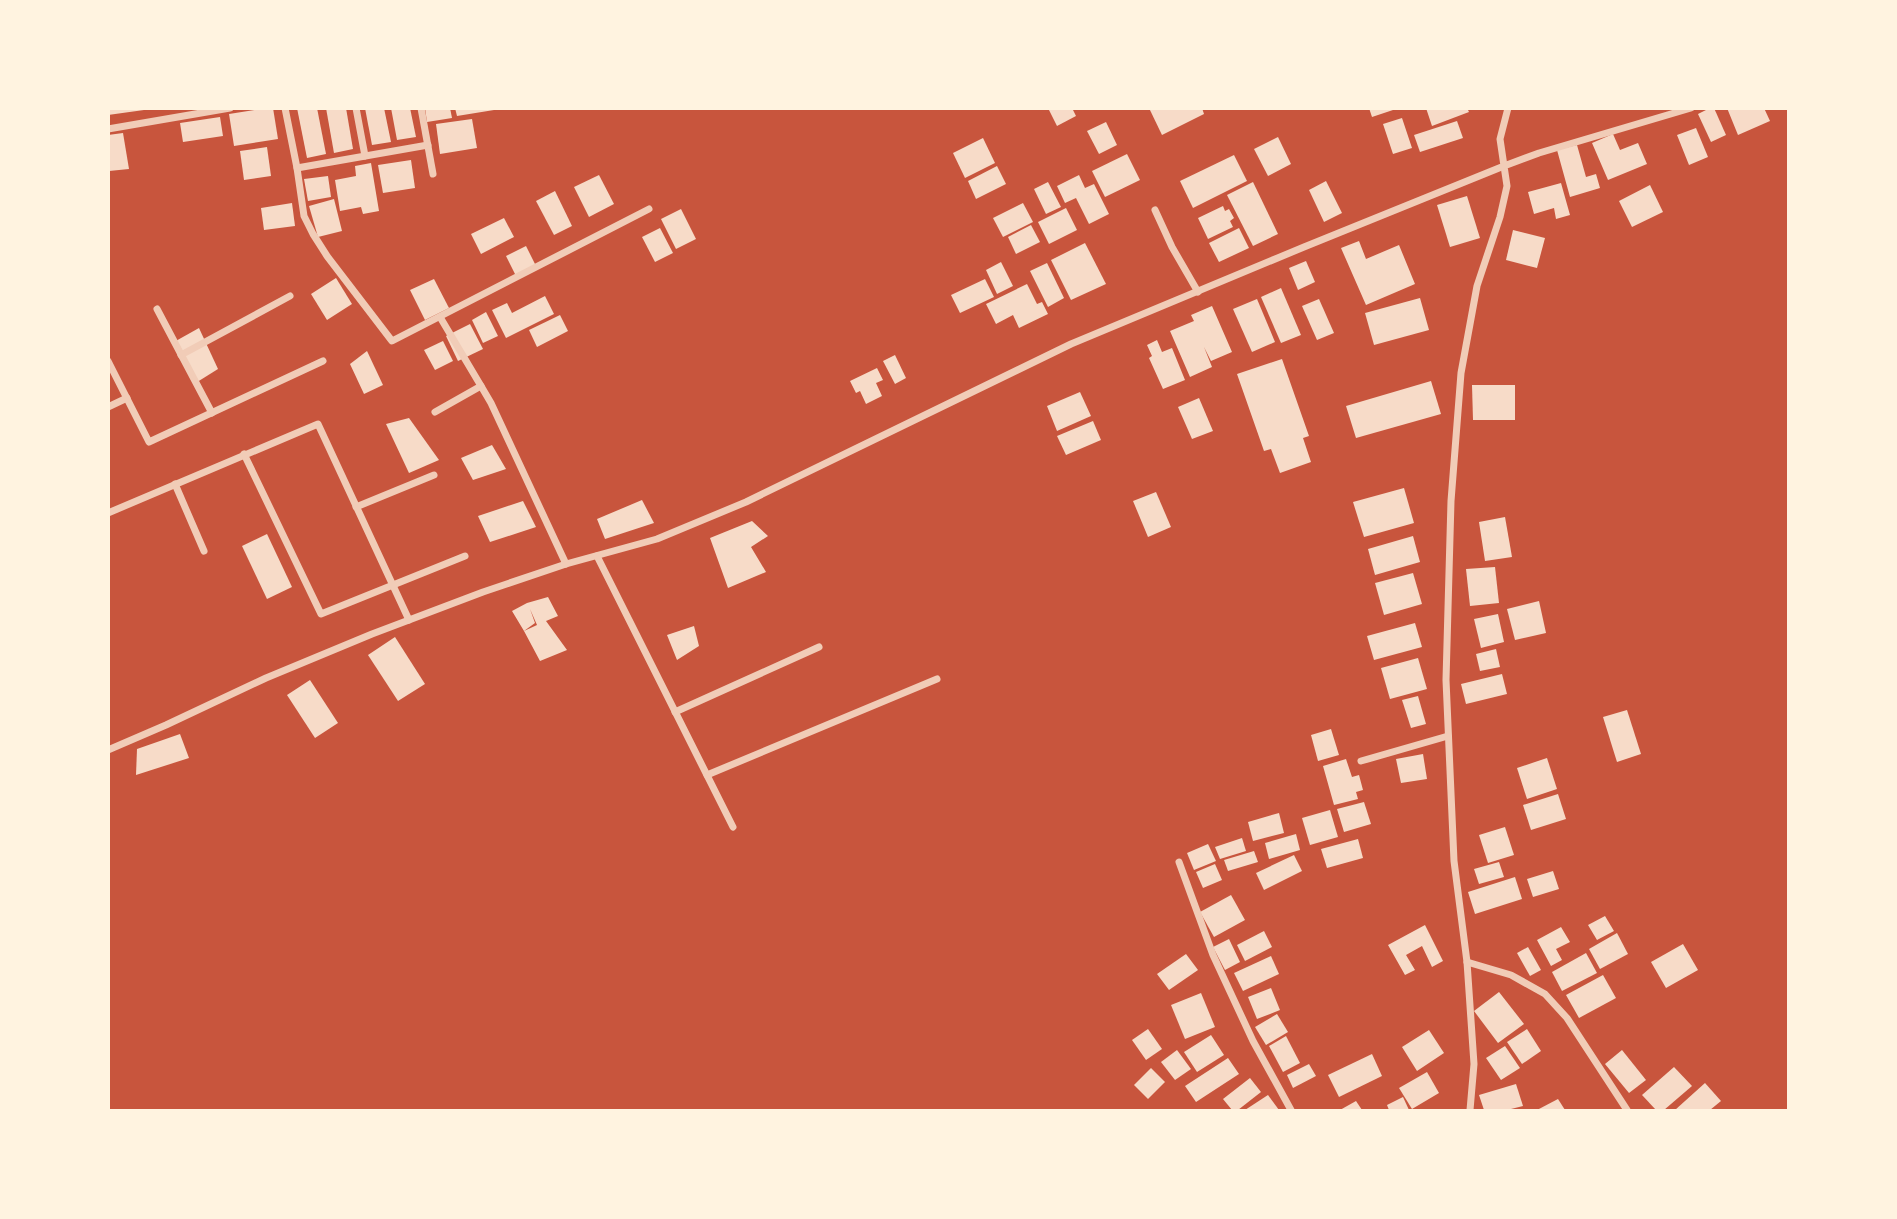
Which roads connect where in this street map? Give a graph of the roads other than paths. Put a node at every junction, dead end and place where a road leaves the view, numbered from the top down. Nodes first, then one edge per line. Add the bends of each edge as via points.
1 (230, 108) edge
2 (285, 108) edge
3 (356, 108) edge
4 (421, 108) edge
5 (1508, 108) edge
6 (1691, 108) edge
7 (108, 129) edge
8 (428, 145) junction
9 (365, 156) junction
10 (1504, 166) junction
11 (297, 168) junction
12 (433, 174) dead end
13 (649, 209) dead end
14 (1156, 211) dead end
15 (1198, 292) junction
16 (290, 296) dead end
17 (157, 309) dead end
18 (440, 317) junction
19 (181, 355) junction
20 (108, 361) edge
21 (323, 361) dead end
22 (481, 386) junction
23 (127, 398) junction
24 (108, 407) edge
25 (435, 412) dead end
26 (212, 413) junction
27 (244, 454) junction
28 (434, 475) dead end
29 (175, 484) junction
30 (356, 507) junction
31 (108, 513) edge
32 (204, 551) dead end
33 (465, 556) dead end
34 (597, 556) junction
35 (566, 564) junction
36 (393, 585) junction
37 (409, 620) junction
38 (819, 648) dead end
39 (937, 680) dead end
40 (675, 712) junction
41 (1448, 736) junction
42 (108, 750) edge
43 (1361, 761) dead end
44 (707, 775) junction
45 (733, 827) dead end
46 (1180, 862) dead end
47 (1467, 962) junction
48 (1291, 1111) edge
49 (1469, 1111) edge
50 (1627, 1111) edge

1 - 7 street
2 - 11 street
3 - 9 street
4 - 8 street
5 - 10 street via 1500,139
6 - 10 street
8 - 9 street
8 - 12 street
9 - 11 street
10 - 15 street
10 - 41 street via 1507,186 1477,286 1461,373 1451,501
11 - 18 street via 304,216 313,234 392,341
13 - 18 street
14 - 15 street
15 - 34 street via 1071,344 746,502 657,539
16 - 19 street
17 - 19 street
18 - 22 street
19 - 26 street
20 - 23 street
21 - 26 street
22 - 25 street
22 - 35 street
23 - 24 street
23 - 26 street via 149,442
27 - 29 street
27 - 30 street via 318,424
27 - 36 street via 321,614
28 - 30 street
29 - 31 street
29 - 32 street
30 - 36 street
33 - 36 street
34 - 35 street
34 - 40 street
35 - 37 street
36 - 37 street
37 - 42 street
38 - 40 street
39 - 44 street
40 - 44 street
41 - 43 street
41 - 47 street via 1454,861
44 - 45 street
46 - 48 street via 1213,955
47 - 49 street via 1474,1064
47 - 50 street via 1511,975 1545,994 1567,1018

